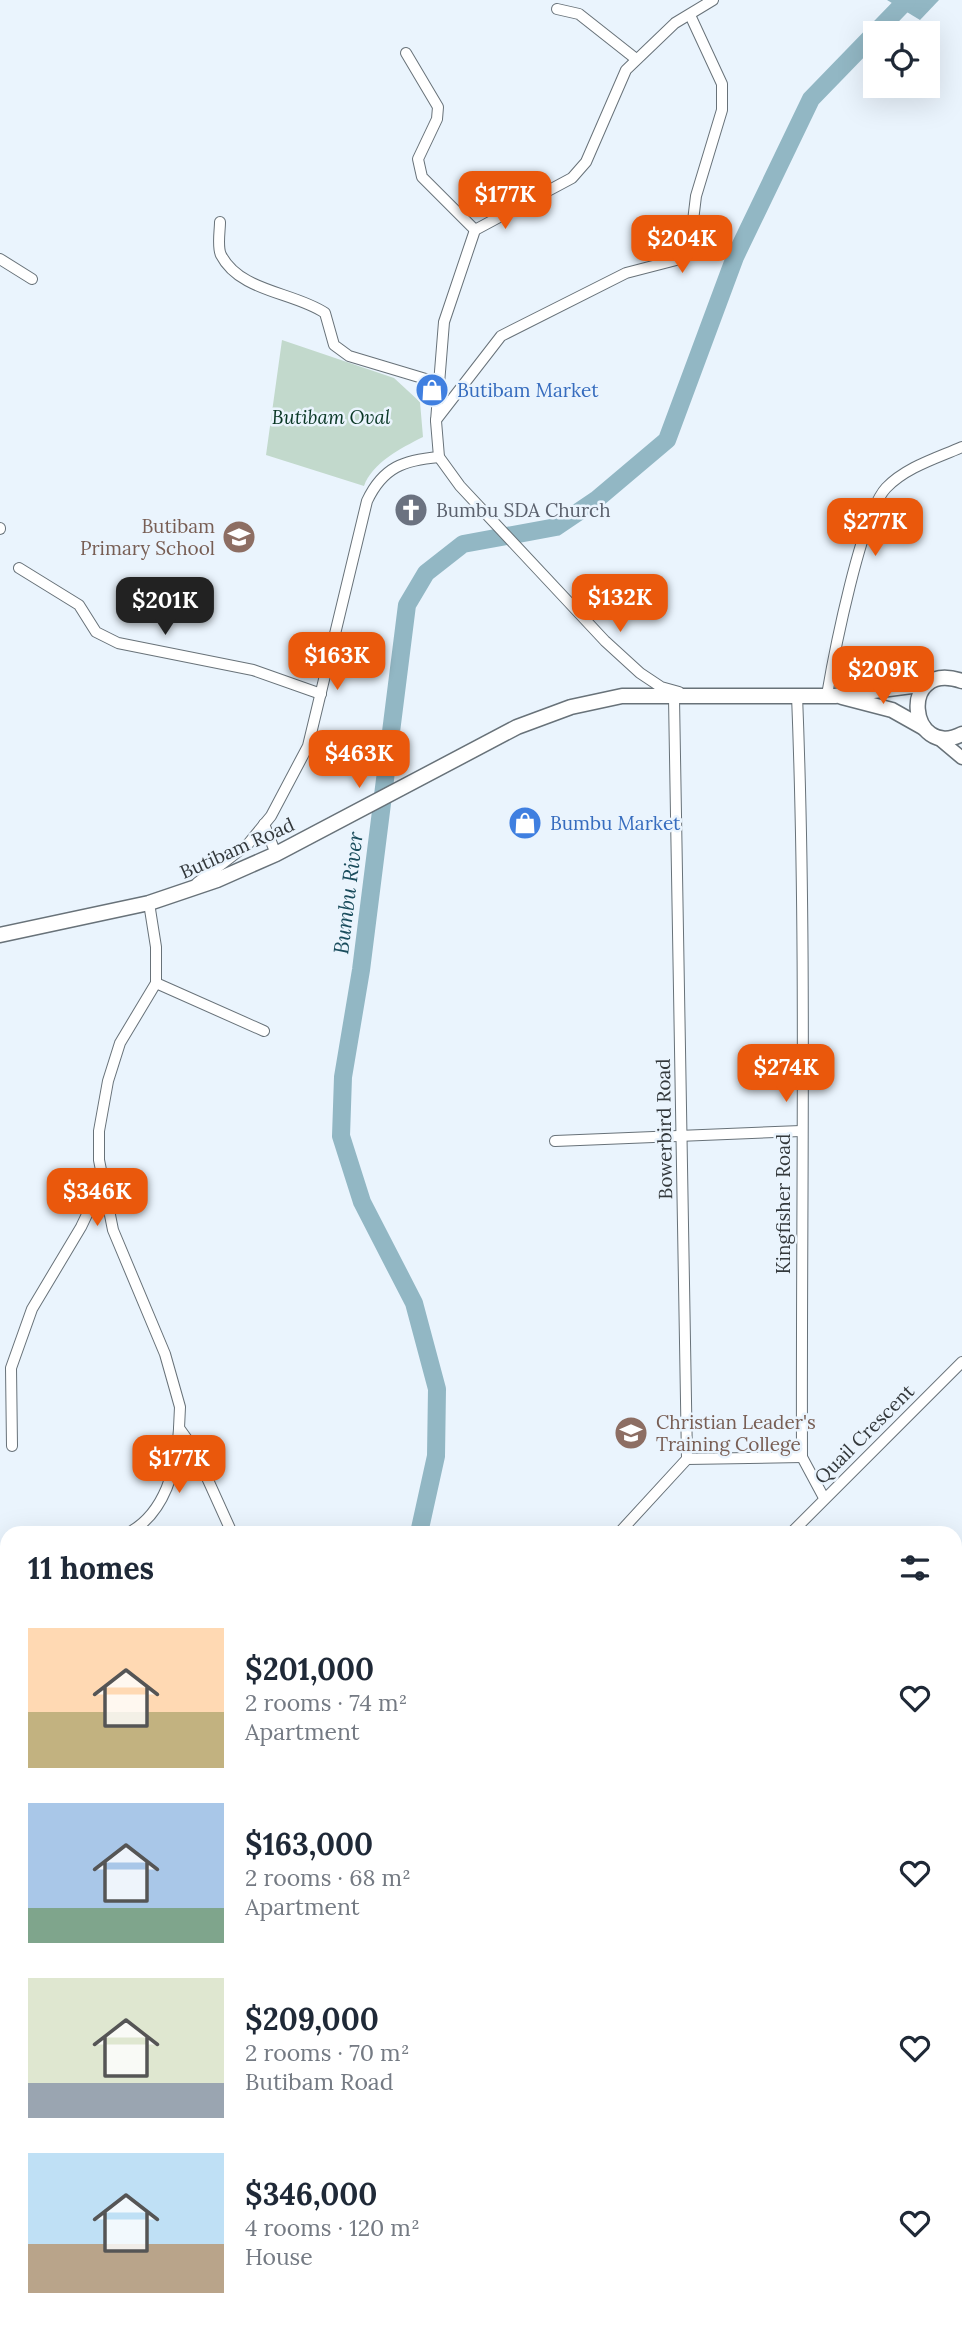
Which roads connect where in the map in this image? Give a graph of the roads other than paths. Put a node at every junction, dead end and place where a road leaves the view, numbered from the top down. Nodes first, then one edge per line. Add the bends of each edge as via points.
1 (713, 0) edge
2 (557, 9) dead end
3 (690, 15) junction
4 (406, 53) dead end
5 (636, 59) junction
6 (220, 222) dead end
7 (475, 230) junction
8 (0, 259) edge
9 (32, 279) dead end
10 (439, 383) junction
11 (436, 421) junction
12 (962, 447) edge
13 (439, 457) junction
14 (19, 568) dead end
15 (962, 681) edge
16 (927, 684) junction
17 (321, 694) junction
18 (797, 695) junction
19 (831, 696) junction
20 (697, 697) junction
21 (674, 698) junction
22 (931, 733) junction
23 (962, 734) edge
24 (962, 758) edge
25 (264, 824) junction
26 (276, 855) junction
27 (186, 892) junction
28 (149, 903) junction
29 (1, 935) edge
30 (156, 983) junction
31 (264, 1031) dead end
32 (801, 1131) junction
33 (682, 1138) junction
34 (555, 1141) dead end
35 (103, 1181) junction
36 (962, 1362) edge
37 (180, 1428) junction
38 (12, 1446) dead end
39 (802, 1457) junction
40 (687, 1459) junction
41 (824, 1498) junction
42 (138, 1526) edge
43 (229, 1526) edge
44 (625, 1526) edge
45 (798, 1526) edge

1 - 3 street
2 - 5 street via 579,14
3 - 5 street
3 - 11 street via 722,84 722,110 696,197 689,254 626,272 501,337
4 - 7 street via 438,107 418,159 422,177
5 - 7 street via 626,70 586,162 572,178
6 - 10 street via 220,253 232,268 260,287 325,313 334,345 349,356
7 - 10 street via 444,321
8 - 9 street
10 - 11 street
11 - 13 street
12 - 19 street via 897,478 877,501 837,643
13 - 17 street via 409,460 388,472 371,493
13 - 20 street via 460,486 640,673 661,687
14 - 17 street via 79,605 96,632 118,643 253,670
15 - 16 main road, Butibam Road via 938,678
16 - 19 main road, Butibam Road
16 - 22 main road via 916,706 918,719
17 - 25 street via 308,746
18 - 19 main road, Butibam Road
18 - 20 main road, Butibam Road
18 - 32 street, Kingfisher Road via 804,899
19 - 22 main road, Butibam Road via 892,710
20 - 21 main road, Butibam Road
21 - 26 main road, Butibam Road via 622,696 571,707 517,727
21 - 33 street, Bowerbird Road
22 - 23 main road via 947,738
22 - 24 street
25 - 26 street
25 - 27 street via 248,844
26 - 27 main road, Butibam Road
27 - 28 main road, Butibam Road
28 - 29 main road, Butibam Road
28 - 30 street
30 - 31 street
30 - 35 street via 120,1043 108,1081 99,1131
32 - 33 street
32 - 39 street, Kingfisher Road
33 - 34 street
33 - 40 street, Bowerbird Road
35 - 37 street via 113,1230 165,1354 180,1407
35 - 38 street via 32,1309 11,1368
36 - 41 street, Quail Crescent
37 - 42 street via 171,1478 148,1519
37 - 43 street
39 - 40 street
39 - 41 street, Kingfisher Road
40 - 44 street
41 - 45 street, Quail Crescent

